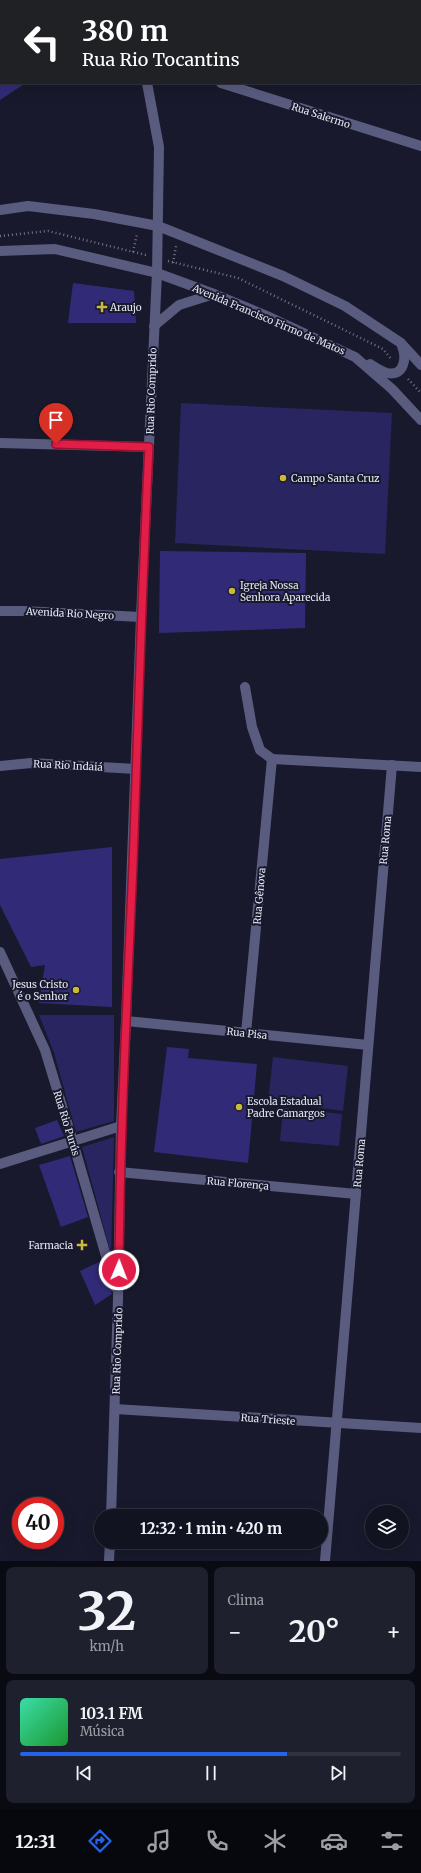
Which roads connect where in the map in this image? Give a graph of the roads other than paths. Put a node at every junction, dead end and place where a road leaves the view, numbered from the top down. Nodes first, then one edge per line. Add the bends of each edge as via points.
1 (147, 84) edge
2 (224, 84) edge
3 (421, 146) edge
4 (0, 210) edge
5 (158, 226) junction
6 (0, 251) edge
7 (157, 273) junction
8 (214, 294) junction
9 (154, 326) junction
10 (401, 343) junction
11 (355, 357) junction
12 (421, 365) edge
13 (421, 420) edge
14 (0, 442) edge
15 (149, 447) junction
16 (0, 611) edge
17 (141, 617) junction
18 (245, 686) dead end
19 (272, 759) junction
20 (0, 766) edge
21 (392, 766) junction
22 (421, 767) edge
23 (136, 769) junction
24 (0, 952) edge
25 (126, 1021) junction
26 (246, 1033) junction
27 (368, 1045) junction
28 (121, 1126) junction
29 (73, 1142) junction
30 (0, 1164) edge
31 (119, 1172) junction
32 (356, 1194) junction
33 (118, 1299) junction
34 (115, 1409) junction
35 (337, 1423) junction
36 (421, 1428) edge
37 (111, 1509) edge
38 (110, 1549) edge
39 (109, 1561) edge
40 (325, 1561) edge

1 - 5 street, Rua Rio Comprido via 158,148
2 - 3 street, Rua Salermo
4 - 5 street via 28,206 94,214
5 - 7 street, Rua Rio Comprido
5 - 10 street via 283,276 345,306
6 - 7 street, Avenida Francisco Firmo de Matos via 55,249
7 - 8 street, Avenida Francisco Firmo de Matos
7 - 9 street, Rua Rio Comprido
8 - 9 street via 179,305
8 - 11 street, Avenida Francisco Firmo de Matos
9 - 15 street, Rua Rio Comprido
10 - 11 street via 405,352 405,362 404,367 396,373 387,373
10 - 12 street
11 - 13 street, Avenida Francisco Firmo de Matos via 392,389
14 - 15 street
15 - 17 street, Rua Rio Comprido
16 - 17 street, Avenida Rio Negro
17 - 23 street, Rua Rio Comprido
18 - 19 street via 252,727 260,750
19 - 21 street
19 - 26 street, Rua Gênova
20 - 23 street, Rua Rio Indaiá via 31,762
21 - 22 street
21 - 27 street, Rua Roma
23 - 25 street, Rua Rio Comprido
24 - 29 street, Rua Rio Purús via 45,1050
25 - 26 street, Rua Pisa
25 - 28 street, Rua Rio Comprido
26 - 27 street, Rua Pisa
27 - 32 street, Rua Roma
28 - 29 street
28 - 31 street, Rua Rio Comprido
29 - 30 street
29 - 33 street, Rua Rio Purús
31 - 32 street, Rua Florença
31 - 33 street, Rua Rio Comprido
32 - 35 street, Rua Roma
33 - 34 street, Rua Rio Comprido
34 - 35 street, Rua Trieste
34 - 37 street, Rua Rio Comprido
35 - 36 street, Rua Trieste
35 - 40 street, Rua Roma
38 - 39 street

